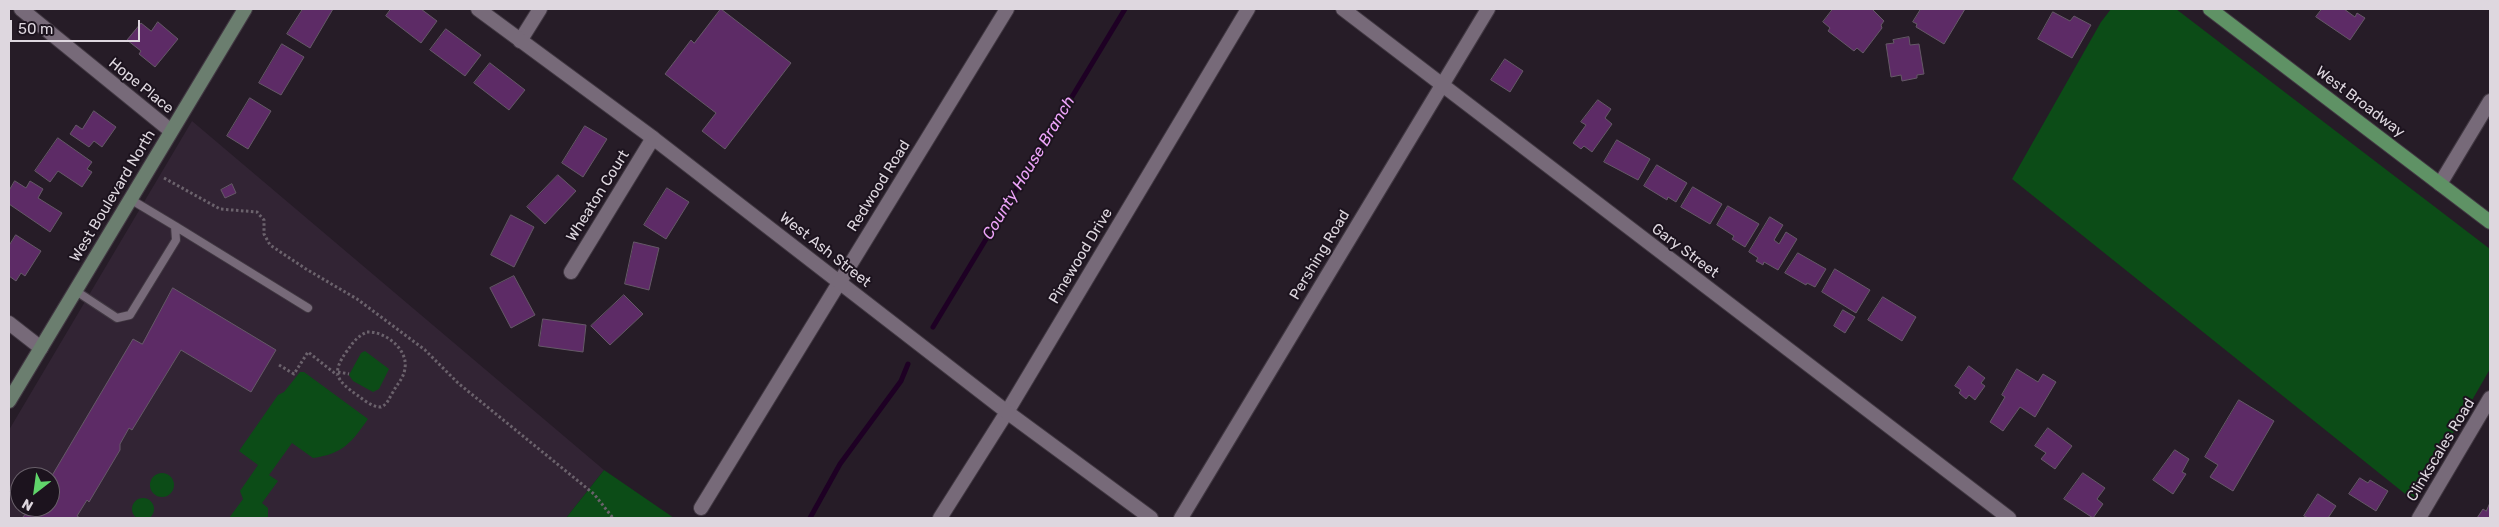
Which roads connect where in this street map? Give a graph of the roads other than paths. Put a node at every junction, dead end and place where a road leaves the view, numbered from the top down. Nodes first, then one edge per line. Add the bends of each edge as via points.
1 (21, 9) edge
2 (245, 9) edge
3 (478, 9) edge
4 (540, 9) edge
5 (1007, 9) edge
6 (1248, 9) edge
7 (1343, 9) edge
8 (1488, 9) edge
9 (2210, 9) edge
10 (520, 41) junction
11 (1442, 85) junction
12 (2490, 100) edge
13 (171, 132) junction
14 (653, 138) junction
15 (2440, 184) junction
16 (130, 199) junction
17 (2490, 222) edge
18 (175, 226) junction
19 (571, 272) dead end
20 (839, 282) junction
21 (76, 291) junction
22 (308, 308) dead end
23 (9, 323) edge
24 (41, 348) junction
25 (2490, 398) edge
26 (9, 401) edge
27 (1007, 412) junction
28 (701, 508) dead end
29 (940, 518) edge
30 (1151, 518) edge
31 (1180, 518) edge
32 (2009, 518) edge
33 (2419, 518) edge

1 - 13 street, Hope Place
2 - 13 main road, West Boulevard North
3 - 10 street, West Ash Street
4 - 10 street
5 - 20 street, Redwood Road
6 - 27 street, Pinewood Drive
7 - 11 street, Gary Street
8 - 11 street, Pershing Road
9 - 15 main road, West Broadway
10 - 14 street, West Ash Street
11 - 31 street, Pershing Road
11 - 32 street, Gary Street
12 - 15 street
13 - 16 main road, West Boulevard North
14 - 19 street, Wheaton Court
14 - 20 street, West Ash Street
15 - 17 main road, West Broadway
16 - 18 lane
16 - 21 main road, West Boulevard North
18 - 21 lane via 176,240 130,315 117,318
18 - 22 lane
20 - 27 street, West Ash Street
20 - 28 street, Redwood Road
21 - 24 main road, West Boulevard North
23 - 24 street
24 - 26 main road, West Boulevard North
25 - 33 street, Clinkscales Road
27 - 29 street, Pinewood Drive
27 - 30 street, West Ash Street

